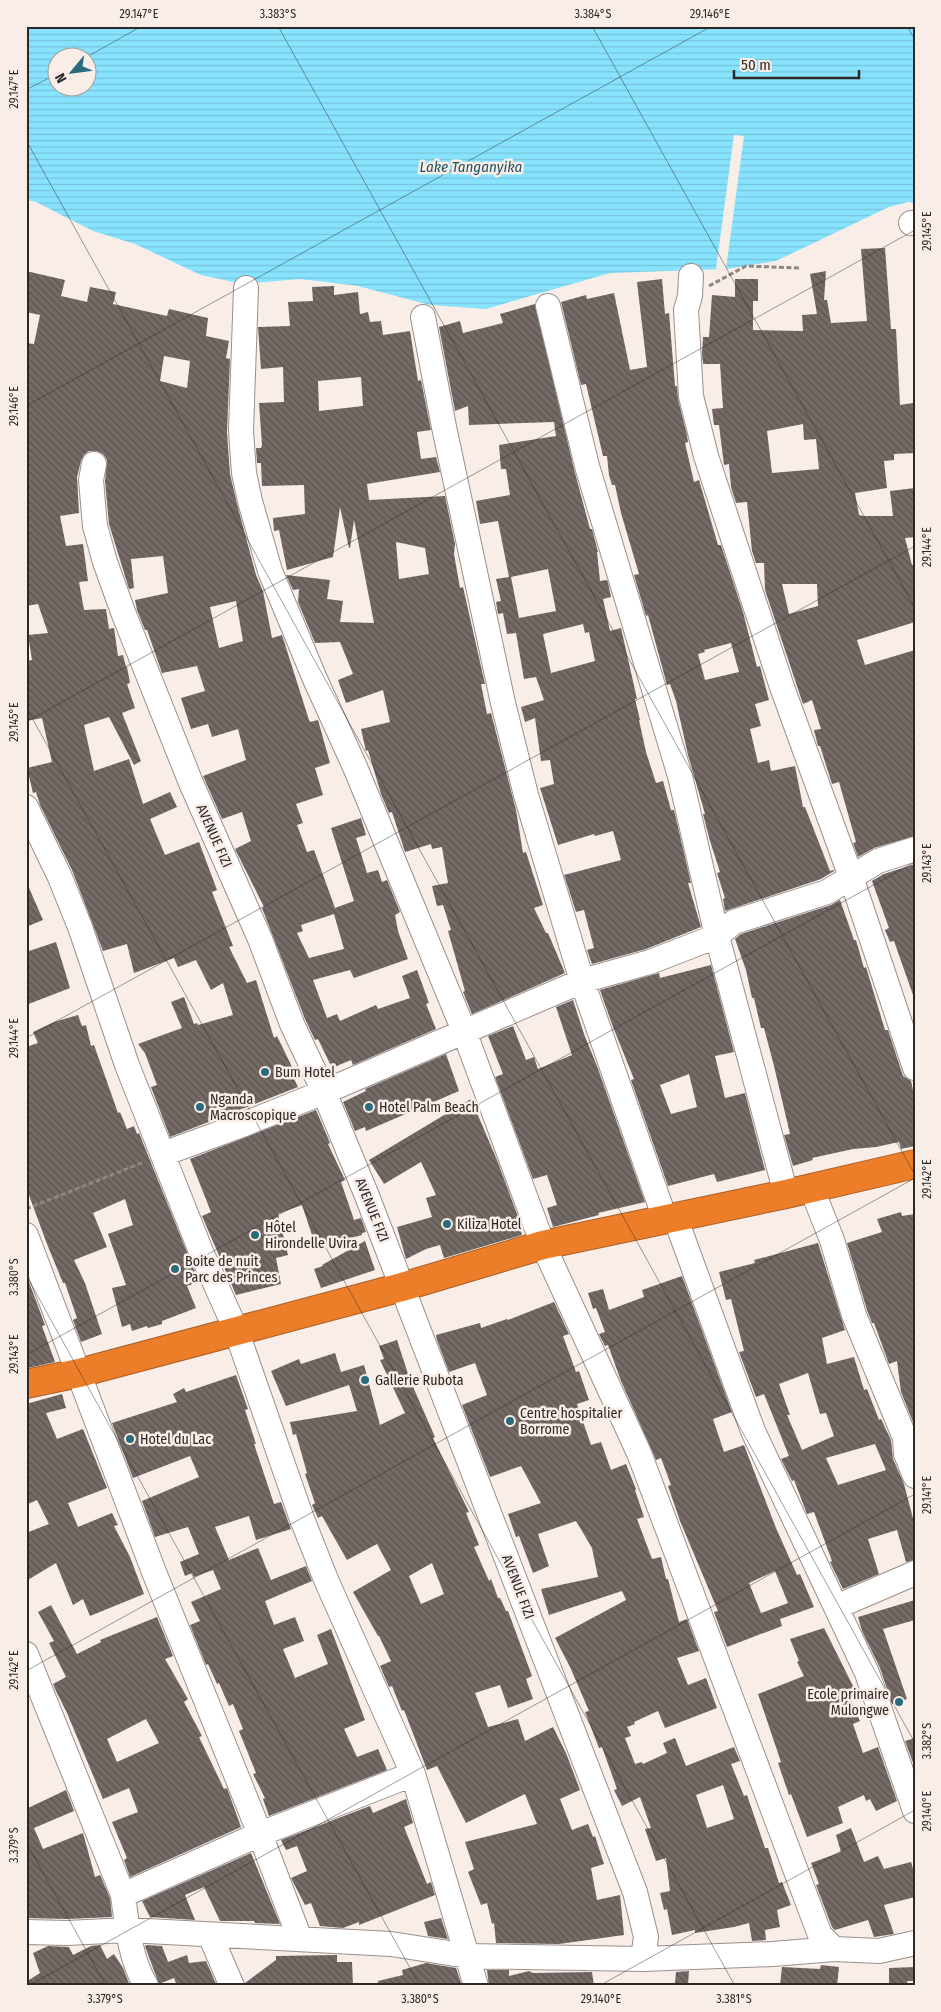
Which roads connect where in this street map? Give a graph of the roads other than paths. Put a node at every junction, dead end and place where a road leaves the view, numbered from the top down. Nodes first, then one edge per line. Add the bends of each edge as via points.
1 (690, 286) road end
2 (246, 288) dead end
3 (548, 306) dead end
4 (423, 317) dead end
5 (94, 464) dead end
6 (26, 807) edge
7 (915, 849) edge
8 (852, 877) junction
9 (718, 936) junction
10 (582, 981) junction
11 (464, 1031) junction
12 (915, 1068) edge
13 (324, 1092) junction
14 (163, 1154) junction
15 (915, 1164) edge
16 (799, 1191) junction
17 (670, 1218) junction
18 (26, 1234) edge
19 (543, 1245) junction
20 (402, 1287) junction
21 (236, 1330) junction
22 (79, 1373) junction
23 (26, 1384) edge
24 (915, 1476) edge
25 (915, 1573) edge
26 (836, 1607) junction
27 (26, 1654) edge
28 (413, 1774) junction
29 (915, 1811) edge
30 (260, 1834) junction
31 (123, 1895) junction
32 (128, 1930) junction
33 (26, 1932) edge
34 (210, 1934) junction
35 (300, 1939) junction
36 (915, 1943) edge
37 (834, 1949) junction
38 (468, 1956) junction
39 (643, 1959) junction
40 (146, 1986) edge
41 (232, 1986) edge
42 (476, 1986) edge

1 - 8 street via 686,310 691,396 706,456 785,695
2 - 11 street via 241,430 244,472 270,571
3 - 9 street via 587,466 680,776
4 - 10 street via 503,703 526,795
5 - 13 street, AVENUE FIZI via 91,480 95,526 123,612 190,783
6 - 14 street via 59,874 80,927 127,1065
7 - 8 street via 878,861
8 - 9 street via 828,892 734,922
8 - 12 street
9 - 10 street via 650,962
9 - 16 street
10 - 11 street
10 - 17 street
11 - 13 street
11 - 19 street
13 - 14 street
13 - 20 street, AVENUE FIZI
14 - 21 street
15 - 16 highway
16 - 17 highway
16 - 24 street via 832,1240 854,1315 905,1438 906,1454
17 - 19 highway
17 - 26 street via 753,1430
18 - 22 street
19 - 20 highway
19 - 37 street via 639,1453 820,1935
20 - 21 highway
20 - 39 street, AVENUE FIZI via 635,1892 646,1937
21 - 22 highway
21 - 28 street via 327,1582
22 - 23 highway
22 - 30 street via 154,1572
25 - 26 street
26 - 29 street via 867,1673
27 - 31 street
28 - 30 street
28 - 38 street
30 - 31 street
30 - 35 street
31 - 32 street
32 - 33 street
32 - 34 street
32 - 40 street via 135,1961
34 - 35 street
34 - 41 street
35 - 38 street via 391,1944
36 - 37 street via 879,1952
37 - 39 street
38 - 39 street
38 - 42 street

